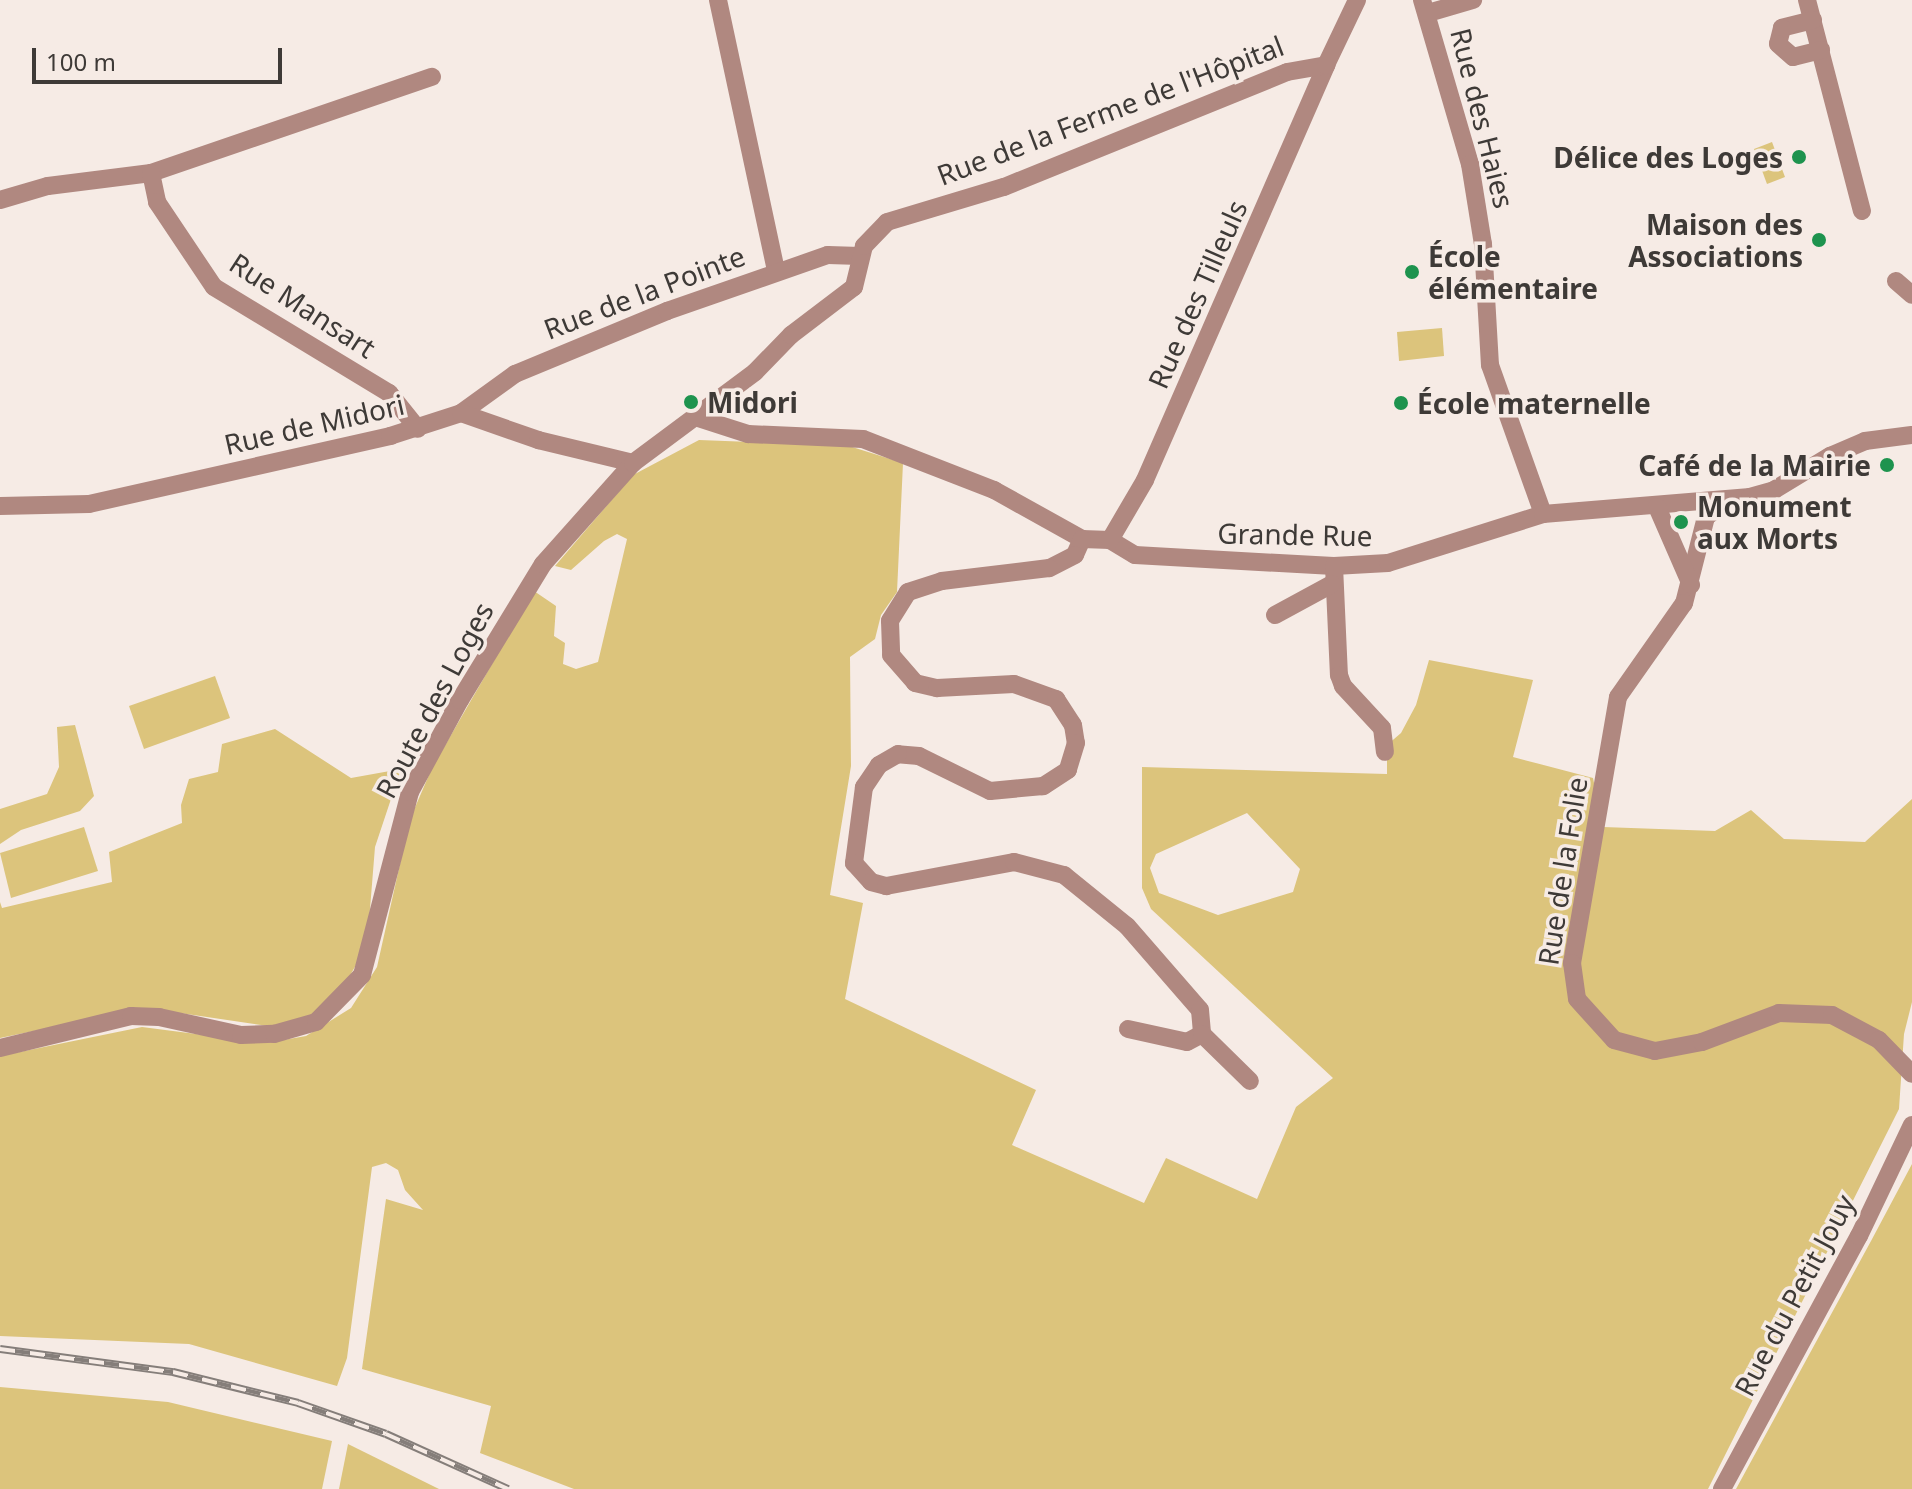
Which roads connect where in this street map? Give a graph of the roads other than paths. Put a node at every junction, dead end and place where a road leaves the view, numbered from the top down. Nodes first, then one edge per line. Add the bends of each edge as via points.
1 (718, 0) edge
2 (1357, 0) edge
3 (1473, 0) edge
4 (1807, 0) edge
5 (1425, 7) edge
6 (1813, 20) junction
7 (1821, 50) junction
8 (1326, 65) junction
9 (432, 77) dead end
10 (151, 173) junction
11 (0, 200) edge
12 (1862, 211) dead end
13 (860, 256) junction
14 (776, 271) junction
15 (1896, 281) dead end
16 (1912, 295) edge
17 (461, 413) junction
18 (695, 417) junction
19 (418, 429) junction
20 (1907, 434) edge
21 (633, 463) junction
22 (1728, 501) junction
23 (0, 506) edge
24 (1657, 507) junction
25 (1543, 514) junction
26 (1082, 539) junction
27 (1110, 540) junction
28 (1333, 575) junction
29 (1691, 585) junction
30 (1275, 615) dead end
31 (1385, 752) dead end
32 (1128, 1029) dead end
33 (1202, 1034) junction
34 (0, 1048) edge
35 (1912, 1074) edge
36 (1250, 1081) dead end
37 (1912, 1125) edge
38 (1722, 1489) edge

1 - 14 street
2 - 8 street, Rue de la Ferme de l'Hôpital
3 - 5 street
4 - 6 street
5 - 25 street, Rue des Haies via 1470,164 1481,226 1490,365
6 - 7 street
6 - 7 street via 1782,28 1778,44 1793,57
7 - 12 street
8 - 13 street, Rue de la Ferme de l'Hôpital via 1287,72 1004,187 902,215 873,234
8 - 27 street, Rue des Tilleuls via 1145,480
9 - 10 street
10 - 11 street via 48,186
10 - 19 street, Rue Mansart via 157,202 214,287 389,393
13 - 14 street, Rue de la Pointe via 828,255
13 - 18 street, Rue de la Ferme de l'Hôpital via 854,287
14 - 17 street, Rue de la Pointe via 515,374
15 - 16 street
17 - 19 street, Rue de Midori
17 - 21 street via 538,440
18 - 21 street, Route des Loges
18 - 26 street, Grande Rue via 748,434 863,439 994,490
19 - 23 street, Rue de Midori via 89,504
20 - 22 street, Grande Rue via 1865,441 1774,490
21 - 34 street, Route des Loges via 543,564 431,753 395,841 371,954 348,995 316,1022 274,1034 241,1035 131,1016
22 - 24 street, Grande Rue
22 - 29 street, Rue de la Folie via 1706,517
24 - 25 street, Grande Rue
24 - 29 street
25 - 28 street, Grande Rue
26 - 27 street, Grande Rue
26 - 33 street via 1075,555 1049,568 942,581 908,592 890,621 891,655 915,683 937,688 1014,684 1056,699 1073,725 1076,743 1068,770 1043,786 990,791 919,756 898,754 879,765 864,787 854,863 871,882 886,886 1014,862 1064,875 1127,926 1200,1010
27 - 28 street, Grande Rue via 1127,553 1171,560
28 - 30 street
28 - 31 street via 1341,680 1382,728
29 - 35 street, Rue de la Folie via 1618,697 1572,963 1577,999 1614,1040 1655,1051 1702,1042 1779,1013 1832,1015 1879,1040
32 - 33 street via 1187,1042
33 - 36 street
37 - 38 street, Rue du Petit Jouy via 1859,1236

